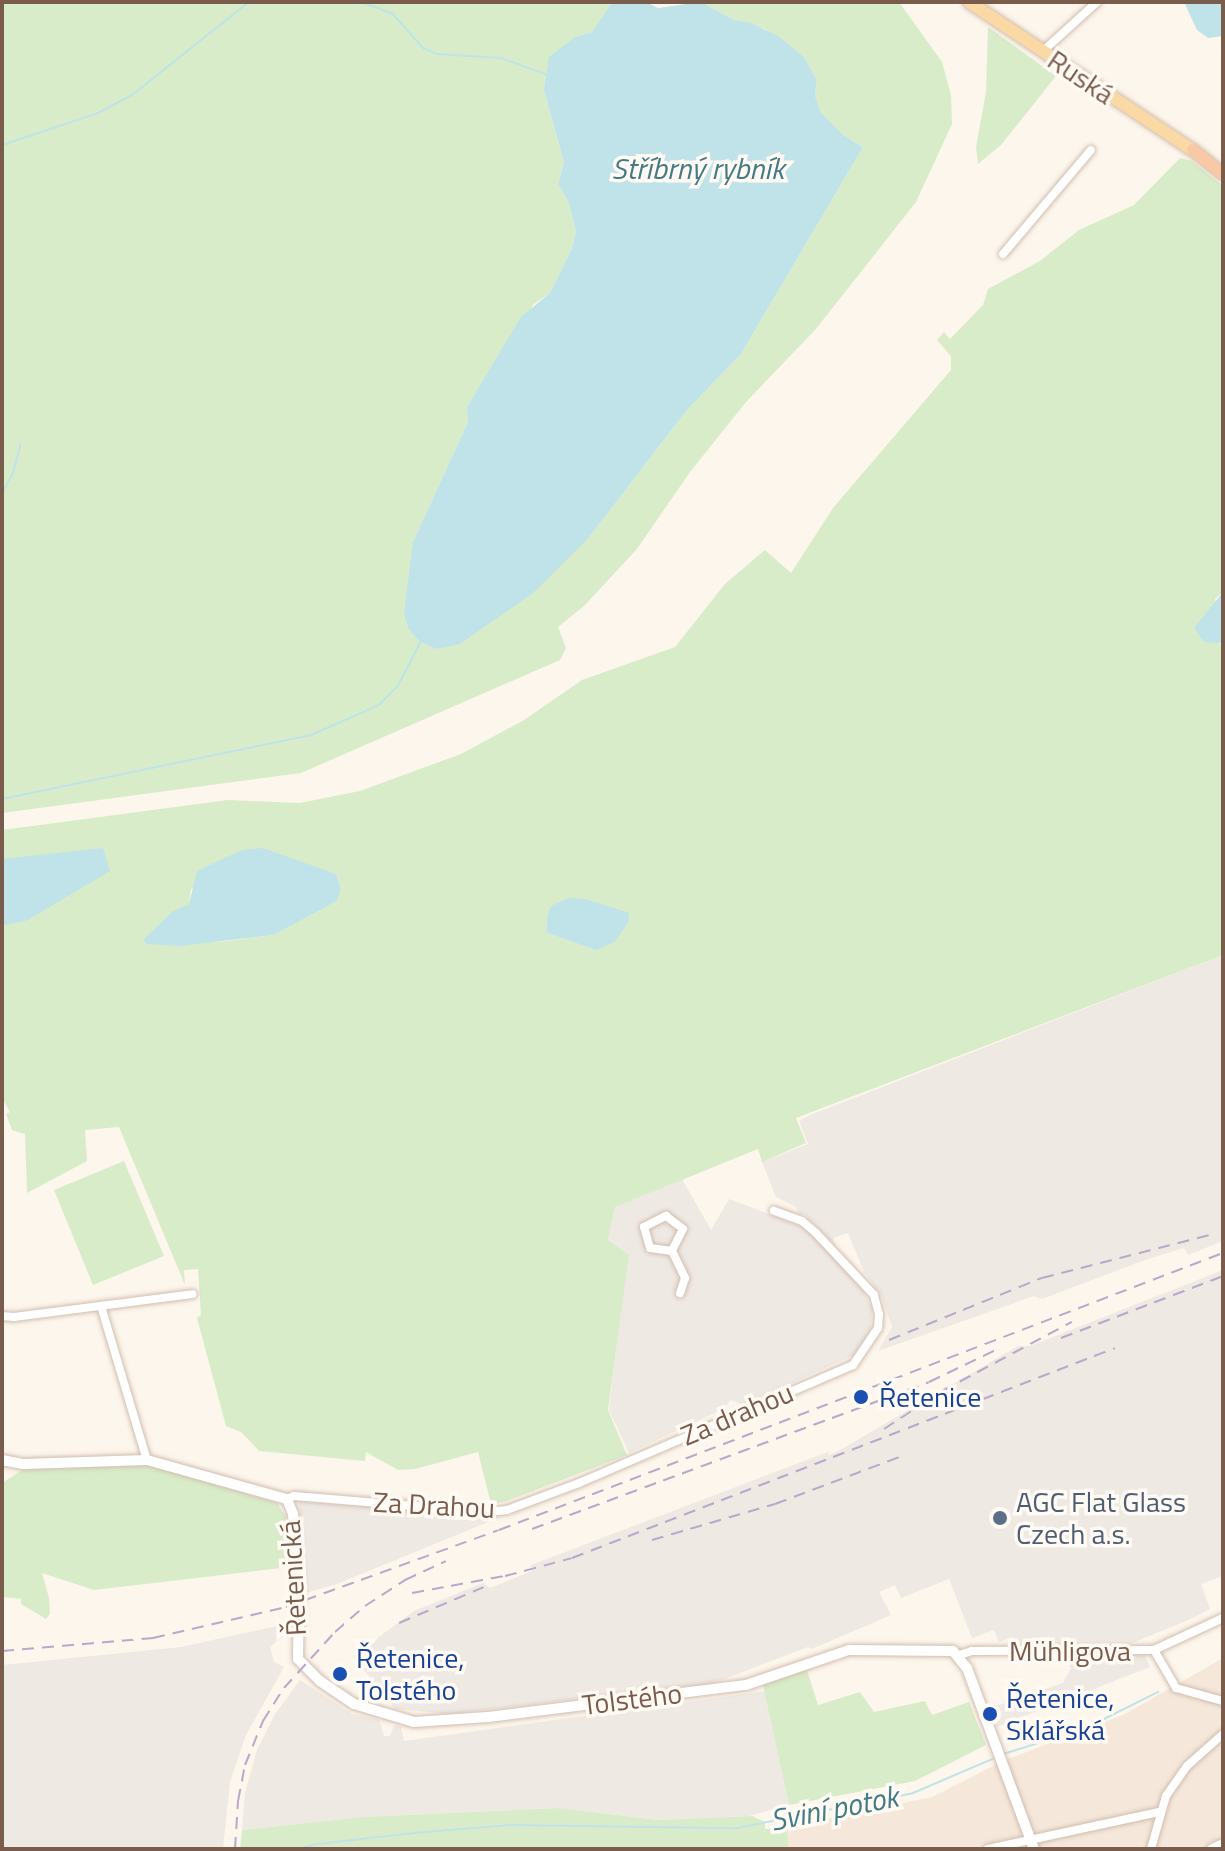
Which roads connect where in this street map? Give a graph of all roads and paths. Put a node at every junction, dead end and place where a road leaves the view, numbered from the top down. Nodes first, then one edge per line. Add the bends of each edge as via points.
1 (969, 2) edge
2 (1097, 2) edge
3 (1043, 51) junction
4 (1091, 150) dead end
5 (1193, 150) joint
6 (1223, 171) edge
7 (1003, 254) dead end
8 (774, 1211) dead end
9 (672, 1251) junction
10 (680, 1293) dead end
11 (193, 1294) dead end
12 (101, 1306) junction
13 (2, 1316) edge
14 (2, 1460) edge
15 (147, 1460) junction
16 (623, 1465) joint
17 (287, 1499) junction
18 (1223, 1618) edge
19 (1154, 1650) junction
20 (959, 1655) junction
21 (298, 1659) joint
22 (1223, 1701) edge
23 (1223, 1734) edge
24 (1159, 1812) junction
25 (1032, 1844) edge
26 (1223, 1844) edge
27 (988, 1849) edge
28 (1151, 1849) edge
29 (1212, 1849) edge

1 - 3 main road, Ruská
2 - 3 street
3 - 5 main road, Ruská
4 - 7 street
5 - 6 highway
8 - 16 street, Za drahou via 802,1221 874,1295 878,1328 853,1365
9 - 9 street via 683,1229 666,1216 644,1227 650,1248
9 - 10 street via 685,1278
11 - 12 street
12 - 13 street
12 - 15 street
14 - 15 street, Řetenická
15 - 17 street, Řetenická
16 - 17 street, Za Drahou via 498,1512
17 - 21 street, Řetenická via 299,1590
18 - 19 street, Mühligova
19 - 20 street, Mühligova
19 - 22 street via 1176,1688
20 - 21 street, Tolstého via 942,1649 849,1650 746,1685 414,1722 354,1704
20 - 25 street
23 - 24 street via 1187,1766
24 - 25 street
24 - 28 street
25 - 27 street
26 - 29 main road

